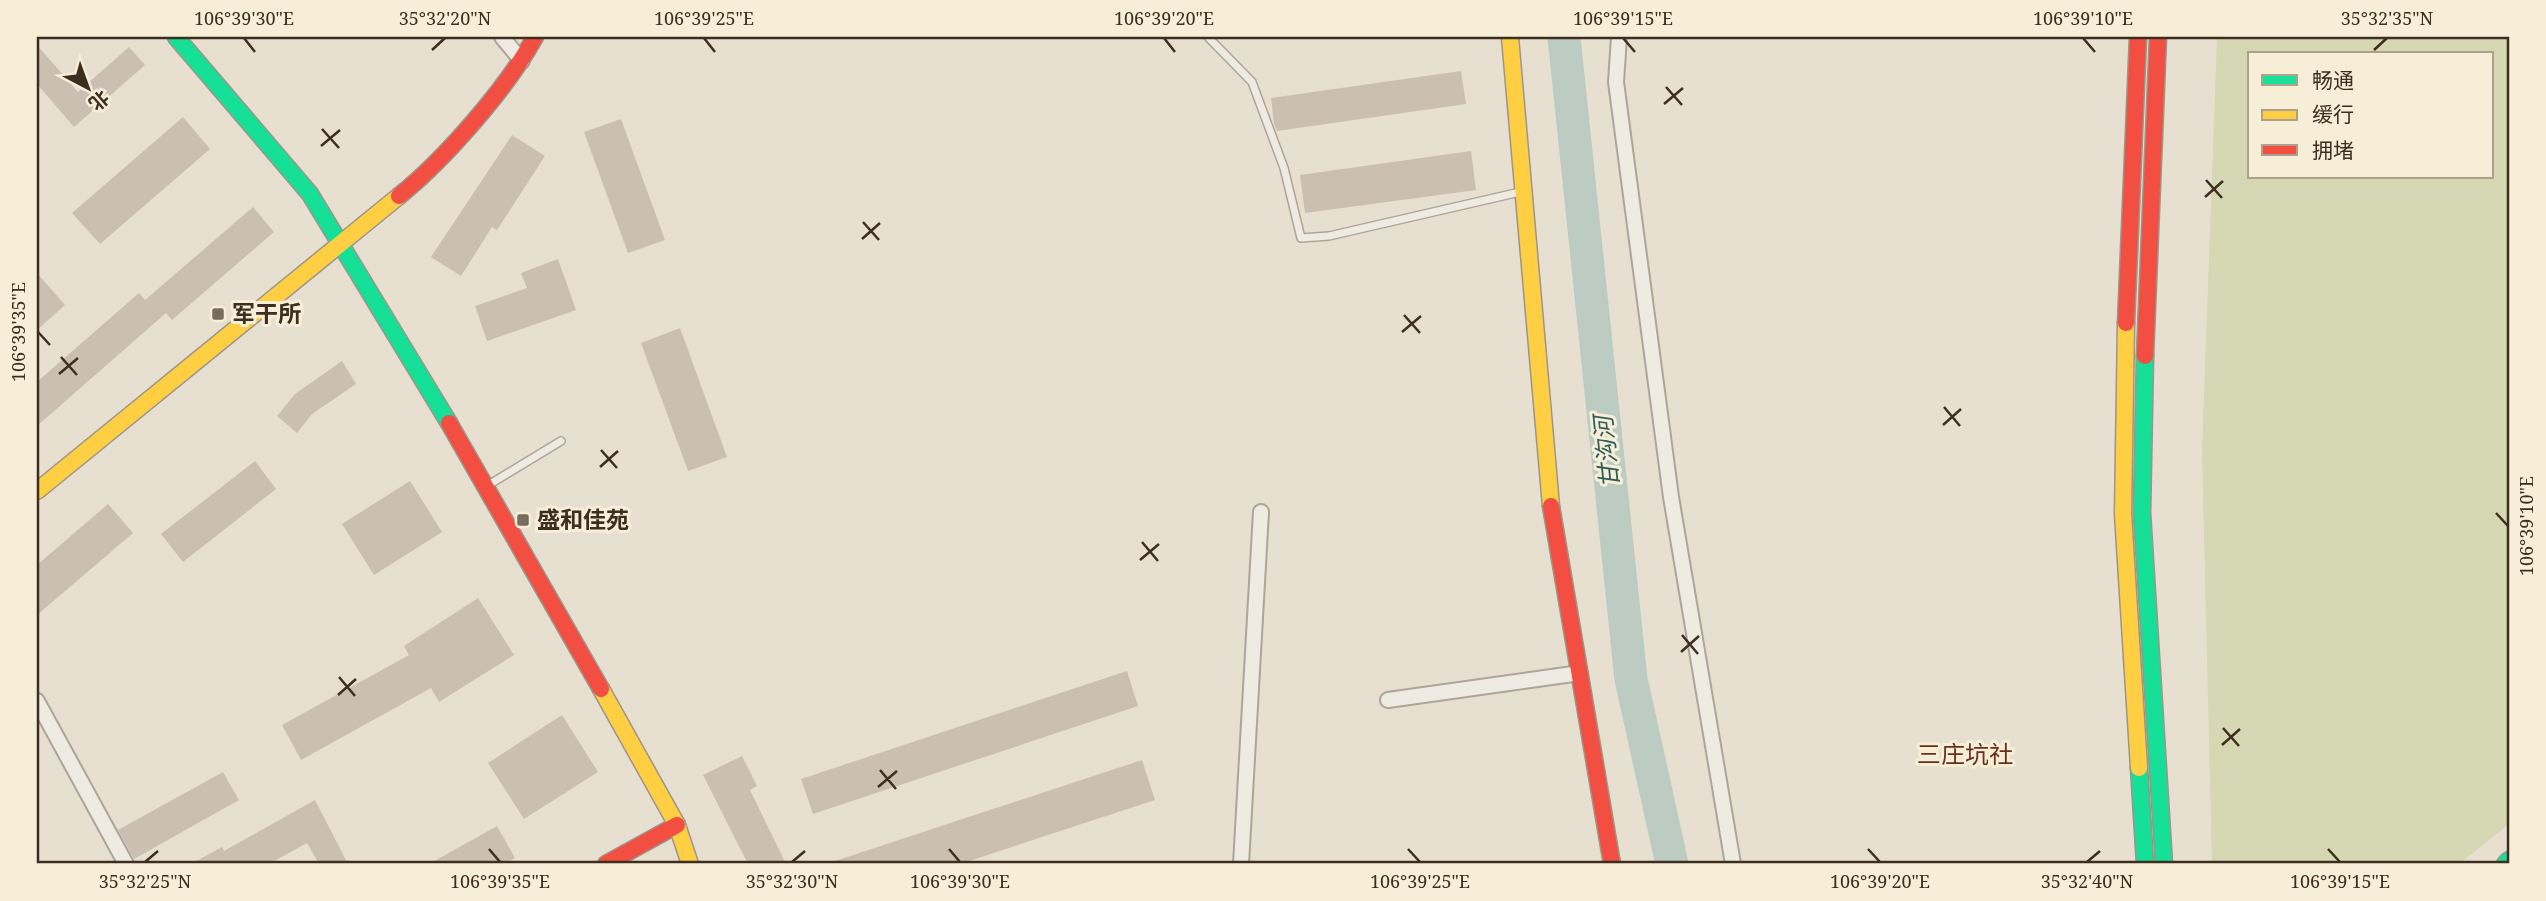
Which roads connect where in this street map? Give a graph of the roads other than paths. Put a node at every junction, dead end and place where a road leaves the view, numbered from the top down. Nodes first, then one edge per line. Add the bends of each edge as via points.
1 (176, 37) edge
2 (502, 37) edge
3 (535, 37) edge
4 (1208, 37) edge
5 (1510, 37) edge
6 (1619, 37) edge
7 (2138, 37) edge
8 (2158, 37) edge
9 (522, 61) junction
10 (1524, 191) junction
11 (341, 242) junction
12 (561, 441) dead end
13 (487, 486) junction
14 (37, 491) edge
15 (1261, 512) dead end
16 (1580, 673) junction
17 (1388, 700) dead end
18 (37, 701) edge
19 (677, 825) junction
20 (2509, 860) edge
21 (126, 864) edge
22 (606, 864) edge
23 (690, 864) edge
24 (1241, 864) edge
25 (1612, 864) edge
26 (1733, 864) edge
27 (2145, 864) edge
28 (2164, 864) edge
29 (2505, 864) edge

1 - 11 street via 310,194
2 - 9 street
3 - 9 street
4 - 10 lane via 1252,82 1284,168 1301,238 1329,236
5 - 10 street
6 - 26 street via 1616,82 1671,497
7 - 27 street via 2123,514
8 - 28 street via 2146,289 2142,513
9 - 11 street via 428,173
10 - 16 street via 1552,513
11 - 13 street
11 - 14 street
12 - 13 lane
13 - 19 street
15 - 24 street
16 - 17 street
16 - 25 street
18 - 21 street
19 - 22 street
19 - 23 street
20 - 29 street

